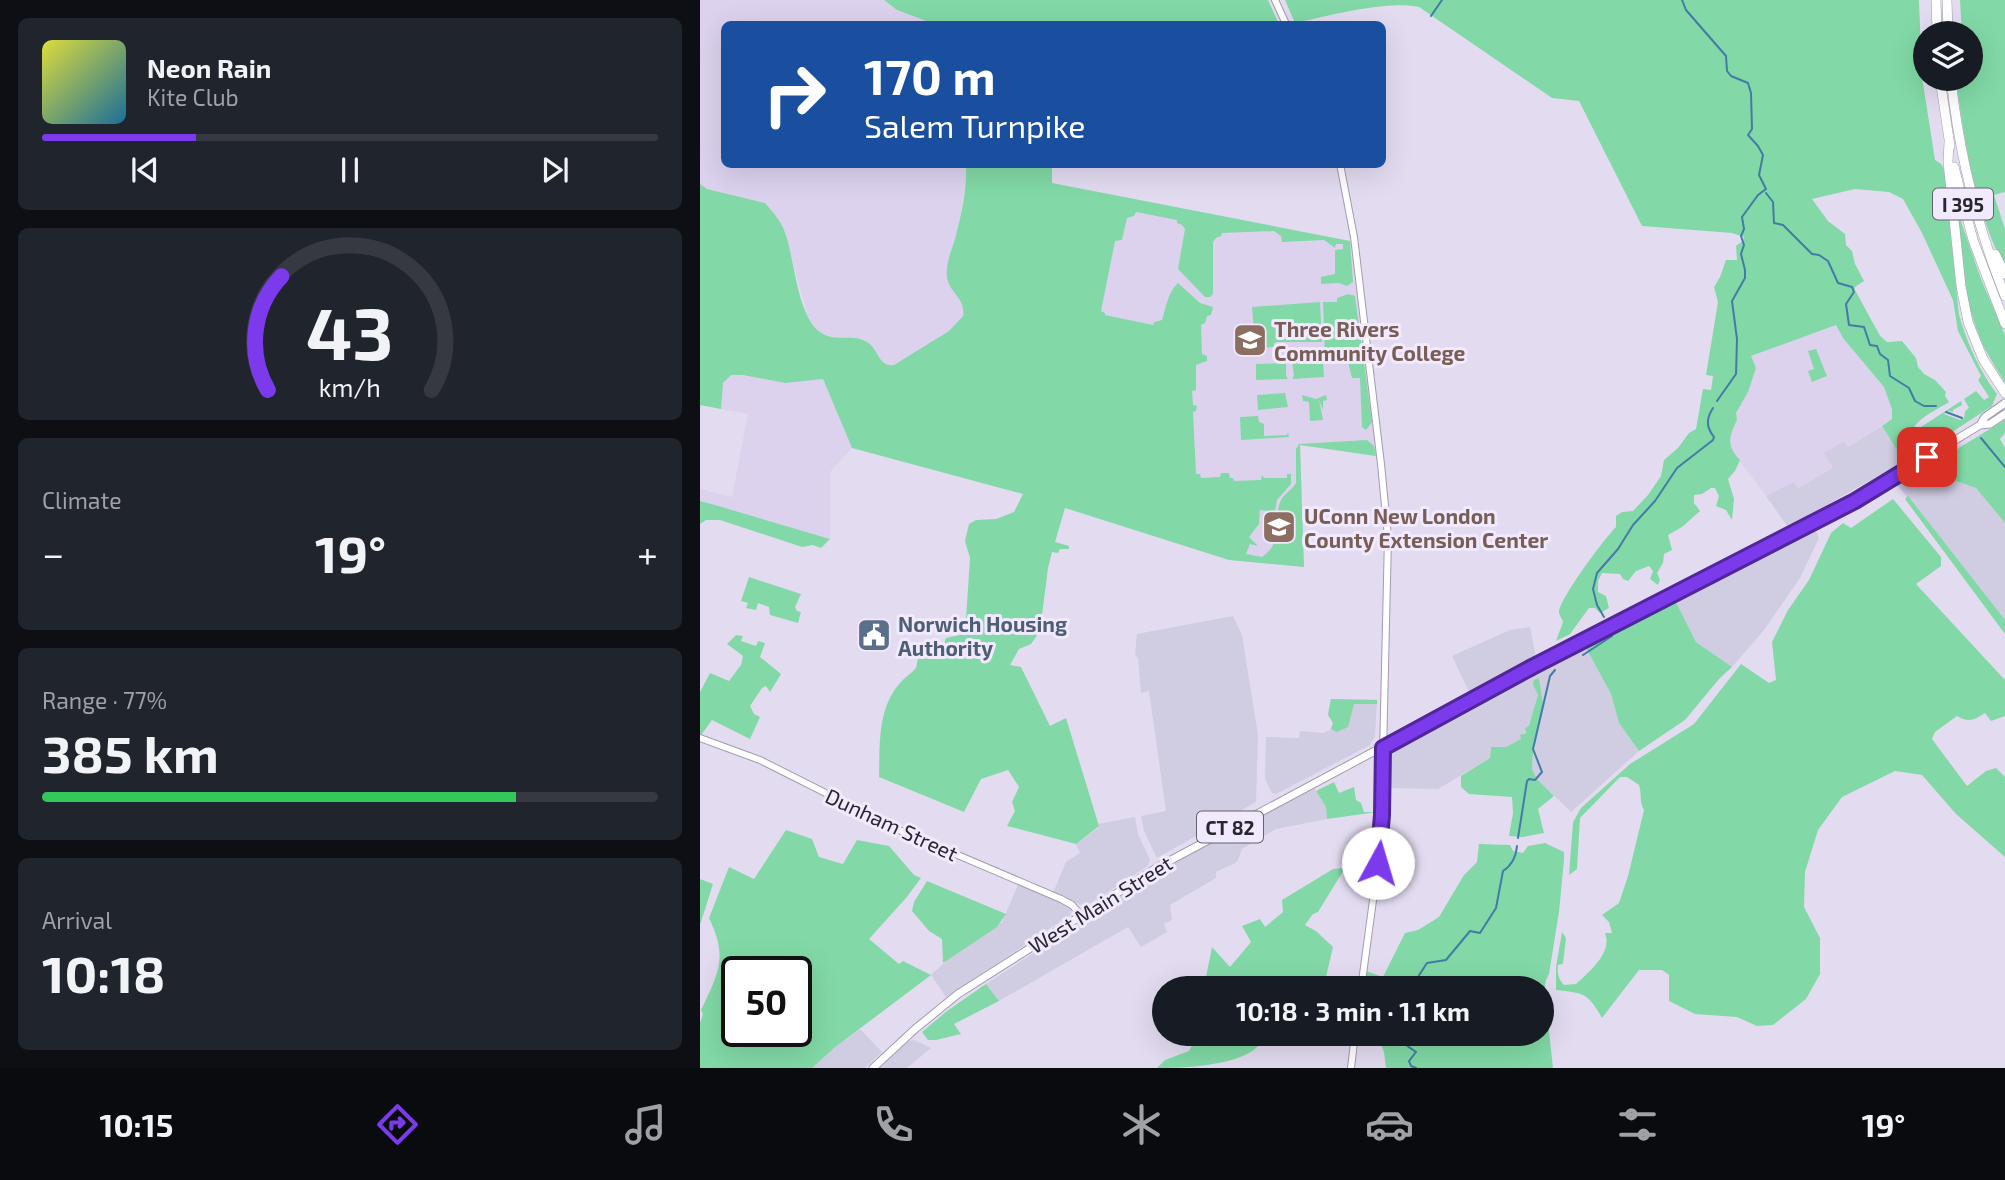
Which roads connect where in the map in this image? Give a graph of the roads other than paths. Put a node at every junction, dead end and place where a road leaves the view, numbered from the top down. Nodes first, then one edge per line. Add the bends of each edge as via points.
1 (1275, 0) edge
2 (1936, 0) edge
3 (1947, 0) edge
4 (1285, 21) edge
5 (1937, 21) edge
6 (1948, 21) edge
7 (1942, 91) edge
8 (1953, 91) edge
9 (1949, 142) junction
10 (1341, 168) edge
11 (1981, 228) junction
12 (2005, 274) edge
13 (2005, 296) edge
14 (2005, 324) edge
15 (2005, 393) edge
16 (2005, 403) edge
17 (2005, 414) edge
18 (1980, 425) junction
19 (700, 738) edge
20 (1383, 748) junction
21 (1081, 915) junction
22 (1363, 976) edge
23 (1354, 1046) edge
24 (873, 1068) edge
25 (1351, 1068) edge

1 - 4 main road
2 - 5 highway
3 - 6 highway
7 - 9 highway, I 395
8 - 11 highway, I 395
9 - 14 highway, I 395 via 1970,231
9 - 15 highway via 1965,312 1979,351
10 - 20 main road via 1354,237 1388,537
11 - 12 highway
11 - 13 highway, I 395
16 - 18 main road, CT 82 via 1984,416
17 - 18 main road, CT 82
18 - 20 main road, CT 82 via 1855,501
19 - 21 main road, Dunham Street via 760,760 899,830 1061,899
20 - 21 main road, West Main Street / CT 82 via 1183,852
20 - 22 main road via 1381,841
21 - 24 main road, West Main Street / CT 82 via 949,1000
23 - 25 main road

